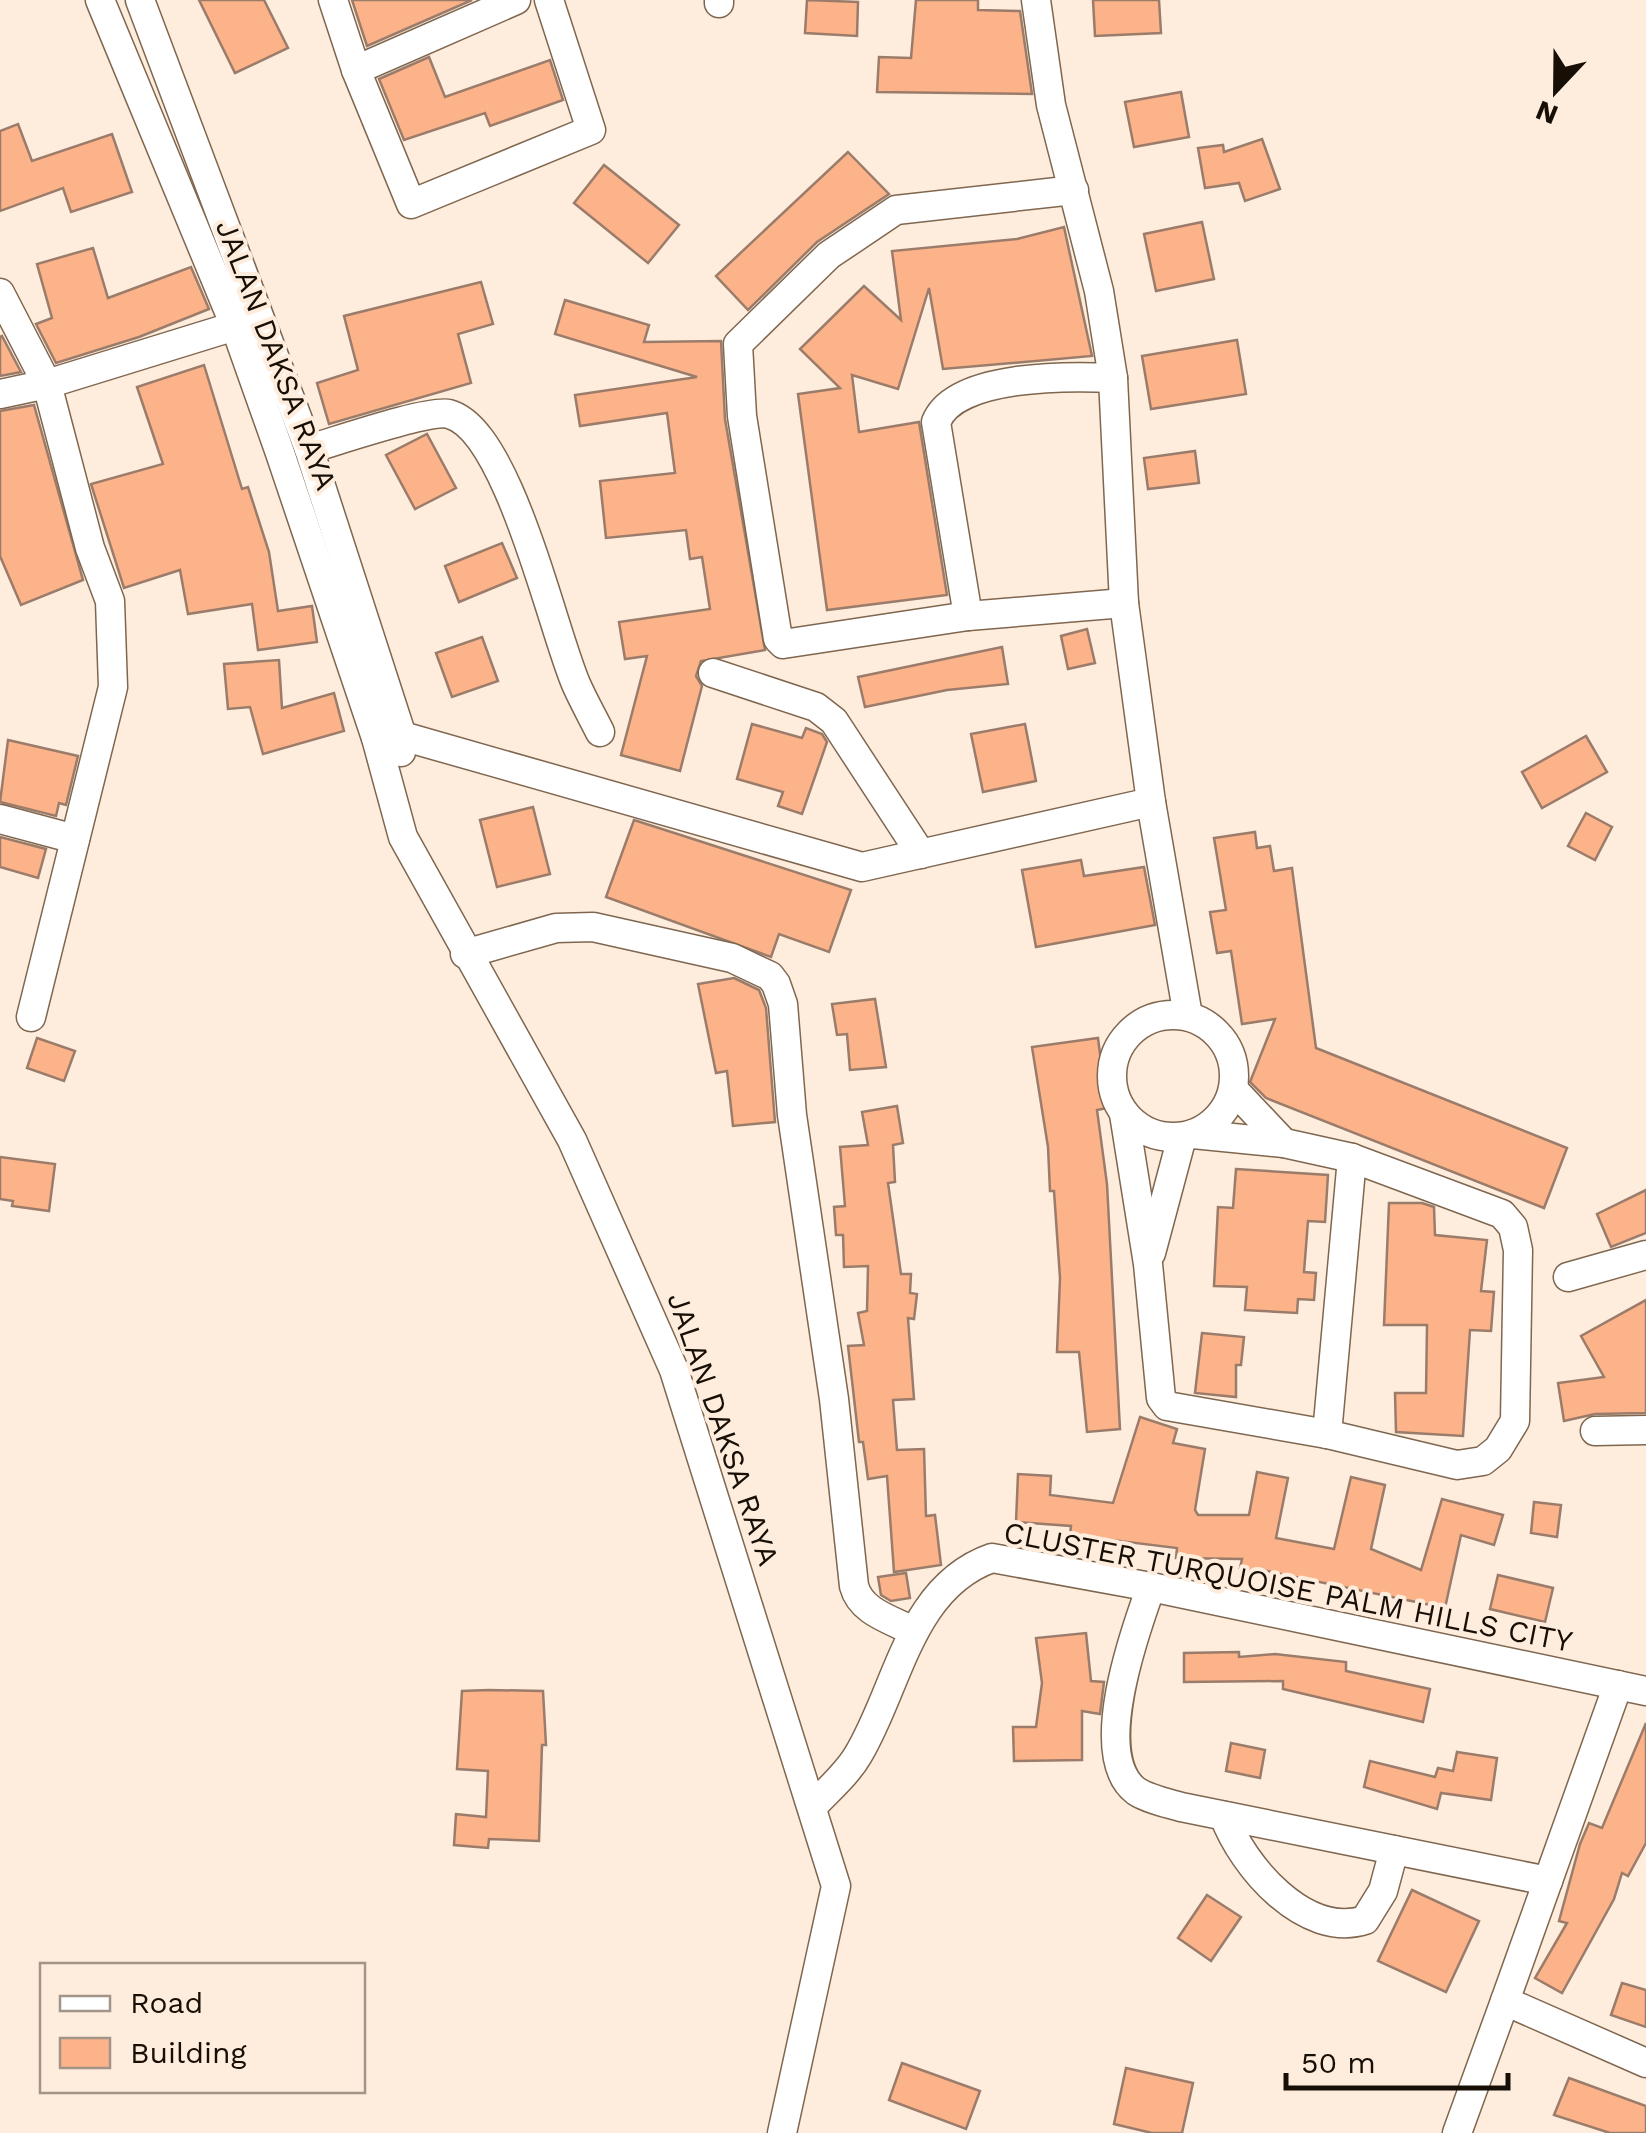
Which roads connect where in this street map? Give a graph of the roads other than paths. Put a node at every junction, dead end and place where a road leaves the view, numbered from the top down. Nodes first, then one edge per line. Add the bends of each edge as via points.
1 (100, 0) edge
2 (140, 0) edge
3 (333, 0) edge
4 (516, 0) edge
5 (549, 0) edge
6 (1036, 0) edge
7 (356, 70) junction
8 (1074, 190) junction
9 (0, 293) edge
10 (235, 326) junction
11 (1114, 378) junction
12 (47, 384) junction
13 (0, 394) edge
14 (309, 450) junction
15 (1124, 603) junction
16 (968, 616) junction
17 (714, 673) dead end
18 (600, 732) dead end
19 (389, 737) junction
20 (1151, 802) junction
21 (0, 820) edge
22 (75, 838) junction
23 (921, 854) junction
24 (465, 954) junction
25 (1188, 1016) junction
26 (31, 1017) dead end
27 (1234, 1090) junction
28 (1124, 1114) junction
29 (1188, 1136) junction
30 (1284, 1143) junction
31 (1352, 1158) junction
32 (1646, 1255) edge
33 (1148, 1264) junction
34 (1568, 1277) dead end
35 (1646, 1430) edge
36 (1595, 1431) dead end
37 (1327, 1434) junction
38 (1150, 1587) junction
39 (913, 1631) junction
40 (1618, 1685) junction
41 (1646, 1691) edge
42 (812, 1807) junction
43 (1224, 1816) junction
44 (1394, 1850) junction
45 (1548, 1881) junction
46 (1505, 2000) junction
47 (1646, 2063) edge
48 (782, 2133) edge
49 (1457, 2133) edge

1 - 10 street, JALAN DAKSA RAYA
2 - 14 street, JALAN DAKSA RAYA
3 - 7 street
4 - 7 street
5 - 7 street via 591,130 411,204
6 - 8 street via 1051,105
8 - 11 street
8 - 16 street via 896,210 829,254 738,344 742,416 778,639 786,645
9 - 12 street
10 - 12 street
10 - 19 street, JALAN DAKSA RAYA
11 - 15 street
11 - 16 street via 1031,379 982,389 940,412 936,422
12 - 13 street
12 - 22 street via 110,601 113,687
14 - 18 street via 440,413 468,425 516,510 575,683
14 - 19 street, JALAN DAKSA RAYA
15 - 16 street
15 - 20 street
17 - 23 street via 816,707 834,721
19 - 23 street via 862,867
19 - 24 street, JALAN DAKSA RAYA via 401,756 389,786 403,837
20 - 23 street
20 - 25 street
21 - 22 street
22 - 26 street
24 - 39 street via 556,928 593,927 732,958 776,984 854,1586 858,1600
24 - 42 street, JALAN DAKSA RAYA via 572,1140 674,1370
25 - 27 street via 1220,1036 1235,1071
25 - 28 street via 1150,1018 1121,1042 1112,1078
27 - 29 street via 1212,1124
27 - 30 street
28 - 29 street via 1140,1128
28 - 33 street
29 - 30 street
29 - 33 street
30 - 31 street
31 - 37 street
31 - 37 street via 1502,1214 1514,1226 1515,1421 1483,1461 1458,1465
32 - 34 street
33 - 37 street via 1166,1406
35 - 36 street
38 - 39 street, CLUSTER TURQUOISE PALM HILLS CITY via 992,1558 948,1585
38 - 40 street, CLUSTER TURQUOISE PALM HILLS CITY
38 - 43 street via 1117,1715 1124,1776 1137,1792
39 - 42 street, CLUSTER TURQUOISE PALM HILLS CITY via 856,1760
40 - 41 street, CLUSTER TURQUOISE PALM HILLS CITY
40 - 45 street
42 - 48 street, JALAN DAKSA RAYA via 836,1886
43 - 44 street
43 - 44 street via 1240,1851 1269,1884 1340,1926 1365,1920 1376,1905
44 - 45 street
45 - 46 street
46 - 47 street
46 - 49 street

